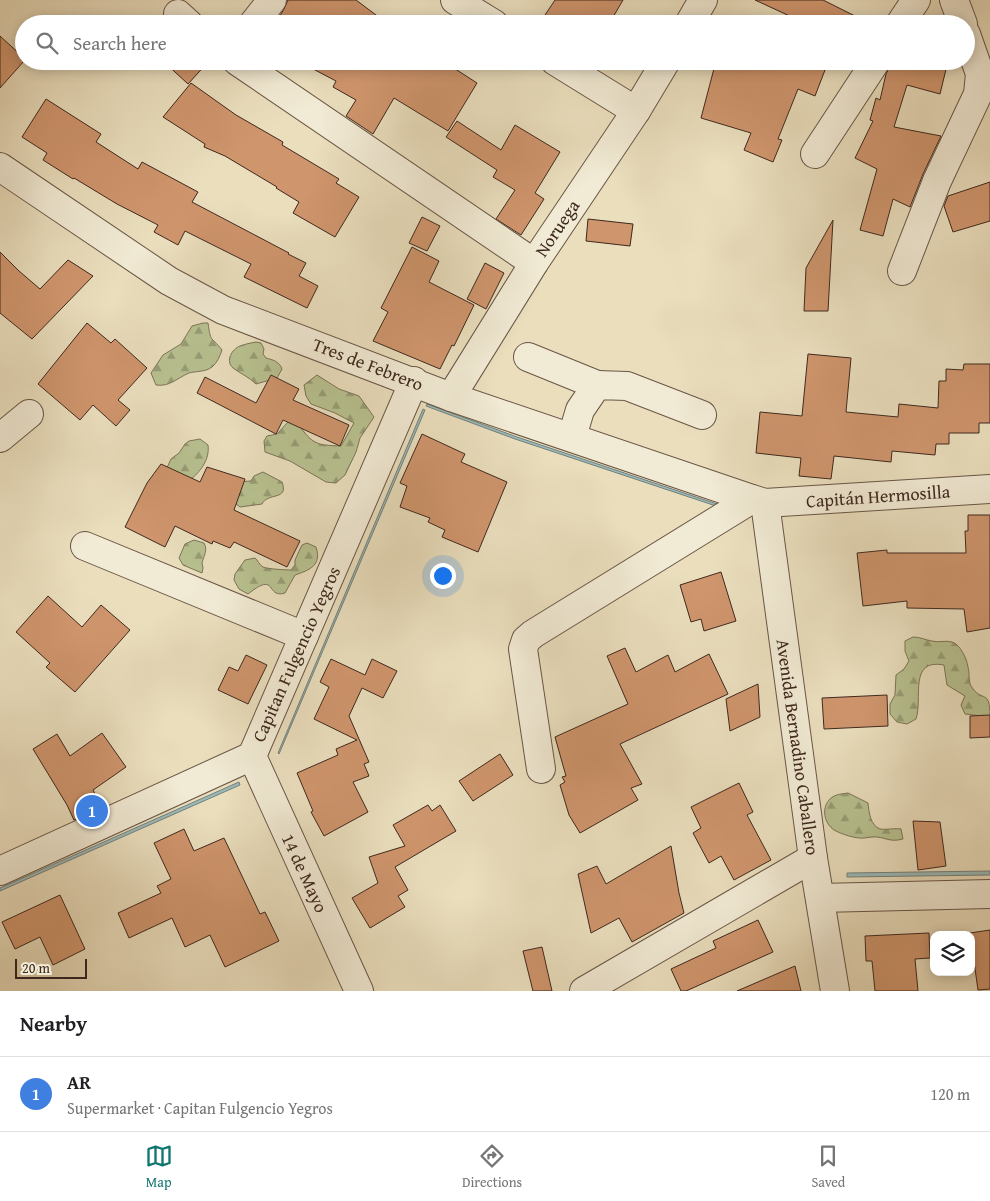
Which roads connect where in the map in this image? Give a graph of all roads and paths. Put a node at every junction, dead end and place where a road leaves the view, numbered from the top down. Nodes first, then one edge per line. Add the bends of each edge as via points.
1 (272, 0) edge
2 (455, 0) edge
3 (703, 0) edge
4 (916, 0) edge
5 (954, 0) edge
6 (260, 15) edge
7 (479, 15) edge
8 (694, 15) edge
9 (906, 15) edge
10 (960, 15) edge
11 (975, 60) edge
12 (250, 70) edge
13 (570, 70) edge
14 (661, 70) edge
15 (870, 70) edge
16 (636, 111) junction
17 (815, 154) dead end
18 (0, 167) edge
19 (534, 263) junction
20 (902, 271) dead end
21 (528, 357) dead end
22 (414, 381) junction
23 (597, 385) junction
24 (451, 396) junction
25 (29, 414) dead end
26 (702, 415) dead end
27 (0, 438) edge
28 (572, 438) junction
29 (990, 489) edge
30 (758, 501) junction
31 (84, 546) dead end
32 (304, 636) junction
33 (252, 756) junction
34 (541, 769) dead end
35 (813, 858) junction
36 (0, 871) edge
37 (990, 894) edge
38 (820, 898) junction
39 (359, 991) edge
40 (584, 991) edge
41 (835, 991) edge

1 - 6 street
2 - 7 street
3 - 8 street
4 - 9 street
5 - 10 street
11 - 20 street via 980,74 978,94 937,181
12 - 19 street
13 - 16 street
14 - 16 street, Noruega
15 - 17 street
16 - 19 street, Noruega
18 - 22 street, Tres de Febrero via 169,281 222,310
19 - 24 street, Noruega
21 - 23 street
22 - 24 street, Tres de Febrero
22 - 32 street, Capitan Fulgencio Yegros
23 - 26 street via 627,386
23 - 28 street via 580,410
24 - 28 street, Tres de Febrero
25 - 27 street
28 - 30 street, Tres de Febrero
29 - 30 street, Capitán Hermosilla
30 - 34 street via 526,640 523,648
30 - 35 street, Avenida Bernadino Caballero
31 - 32 street
32 - 33 street, Capitan Fulgencio Yegros
33 - 36 street, Capitan Fulgencio Yegros
33 - 39 street, 14 de Mayo
35 - 38 street, Avenida Bernadino Caballero
35 - 40 street
37 - 38 street
38 - 41 street, Avenida Bernadino Caballero

